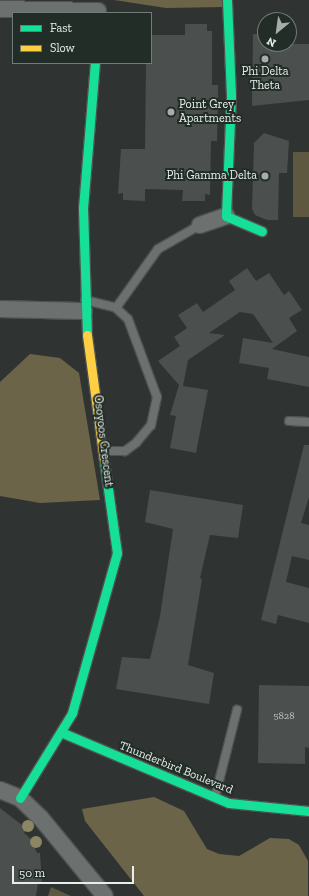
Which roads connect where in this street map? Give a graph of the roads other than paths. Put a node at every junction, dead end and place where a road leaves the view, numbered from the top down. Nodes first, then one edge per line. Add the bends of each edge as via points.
1 (227, 0) edge
2 (98, 8) edge
3 (0, 9) edge
4 (95, 64) edge
5 (226, 216) junction
6 (200, 225) joint
7 (262, 231) dead end
8 (84, 306) junction
9 (116, 308) junction
10 (0, 309) edge
11 (288, 421) dead end
12 (309, 422) edge
13 (105, 451) junction
14 (237, 710) dead end
15 (63, 733) junction
16 (0, 790) edge
17 (20, 798) junction
18 (215, 798) junction
19 (309, 811) edge
20 (105, 896) edge

1 - 5 street via 231,96
2 - 3 street
4 - 8 street, Osoyoos Crescent via 83,208
5 - 6 street
5 - 7 street
6 - 9 lane via 158,249
8 - 9 lane
8 - 10 street
8 - 13 street, Osoyoos Crescent
9 - 13 lane via 128,319 157,398 151,425 136,443 124,450
11 - 12 lane
13 - 15 street, Osoyoos Crescent via 117,554 72,713
14 - 18 lane
15 - 17 street, Osoyoos Crescent
15 - 18 street, Thunderbird Boulevard
16 - 17 street
17 - 20 street via 50,829
18 - 19 street, Thunderbird Boulevard via 256,807

